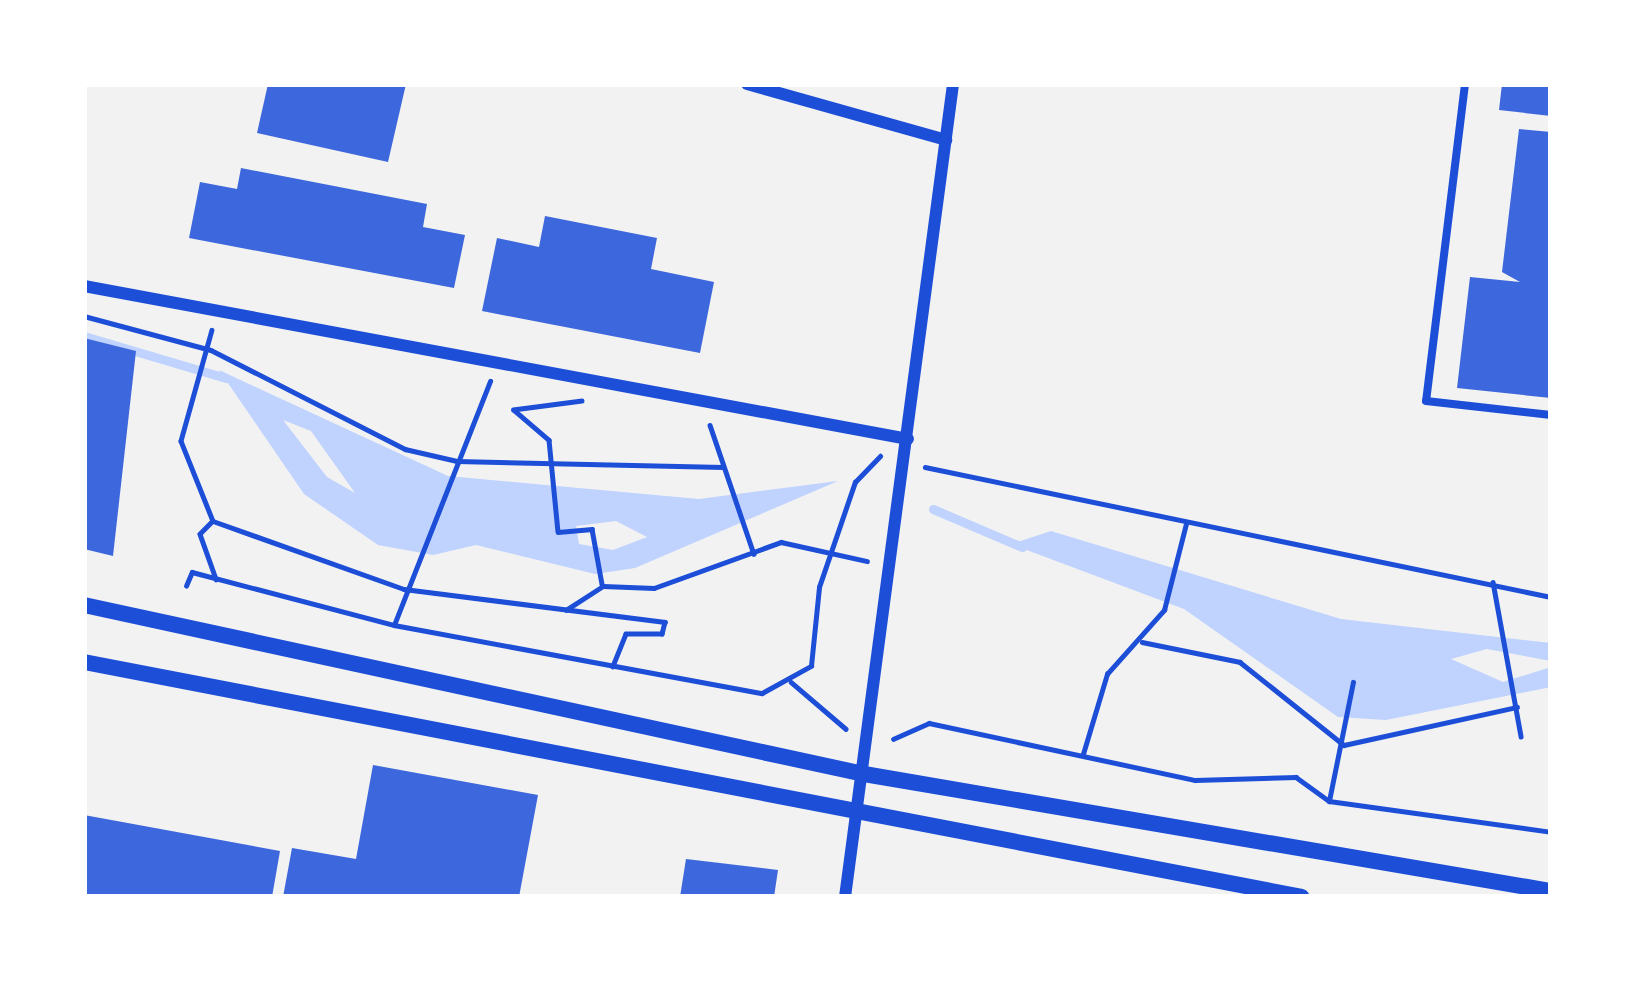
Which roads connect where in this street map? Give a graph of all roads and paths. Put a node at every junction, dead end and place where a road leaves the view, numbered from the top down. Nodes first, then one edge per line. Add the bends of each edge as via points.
1 (746, 84) edge
2 (953, 84) edge
3 (1465, 84) edge
4 (946, 140) junction
5 (84, 286) edge
6 (84, 316) edge
7 (211, 350) junction
8 (491, 364) junction
9 (583, 383) junction
10 (703, 403) junction
11 (1551, 415) edge
12 (908, 439) junction
13 (457, 461) junction
14 (547, 465) junction
15 (723, 467) junction
16 (213, 521) junction
17 (1186, 523) junction
18 (754, 554) junction
19 (837, 560) junction
20 (866, 562) dead end
21 (216, 579) junction
22 (1493, 580) junction
23 (186, 586) dead end
24 (603, 586) junction
25 (404, 589) junction
26 (1551, 597) edge
27 (84, 605) edge
28 (564, 612) junction
29 (394, 625) junction
30 (1142, 642) junction
31 (84, 662) edge
32 (614, 665) junction
33 (791, 682) junction
34 (1353, 682) dead end
35 (1517, 706) junction
36 (846, 730) dead end
37 (1521, 736) dead end
38 (892, 739) dead end
39 (1344, 745) junction
40 (1083, 754) junction
41 (864, 774) junction
42 (1329, 800) junction
43 (853, 818) junction
44 (1551, 832) edge
45 (1551, 891) edge
46 (845, 897) edge
47 (1302, 897) edge

1 - 4 street
2 - 4 street
3 - 11 lane via 1426,401
4 - 12 street
5 - 8 street
6 - 7 path
7 - 13 path via 405,449
7 - 16 path via 181,441
8 - 9 street
8 - 13 path
9 - 10 street
9 - 14 path via 581,405 514,410 549,440
10 - 12 street
10 - 15 path
12 - 17 path via 930,474
12 - 19 path via 855,482
12 - 41 street
13 - 14 path
13 - 25 path
14 - 15 path
14 - 24 path via 558,532 592,529
15 - 18 path
16 - 21 path via 200,534
16 - 25 path
17 - 22 path
17 - 30 path via 1164,610
18 - 19 path via 781,542
18 - 24 path via 654,587
19 - 20 path
19 - 33 path via 819,587 811,666
21 - 23 path via 192,572
21 - 29 path
22 - 26 path
22 - 35 path
24 - 28 path
25 - 28 path
25 - 29 path
27 - 41 street
28 - 32 path via 665,622 662,634 626,634
29 - 32 path
30 - 39 path via 1240,662
30 - 40 path via 1107,674
31 - 43 street
32 - 33 path via 762,693
33 - 36 path
34 - 39 path
35 - 37 path
35 - 39 path
38 - 40 path via 929,723
39 - 42 path
40 - 42 path via 1195,780 1296,777
41 - 43 street
41 - 45 street
42 - 44 path
43 - 46 street
43 - 47 street

